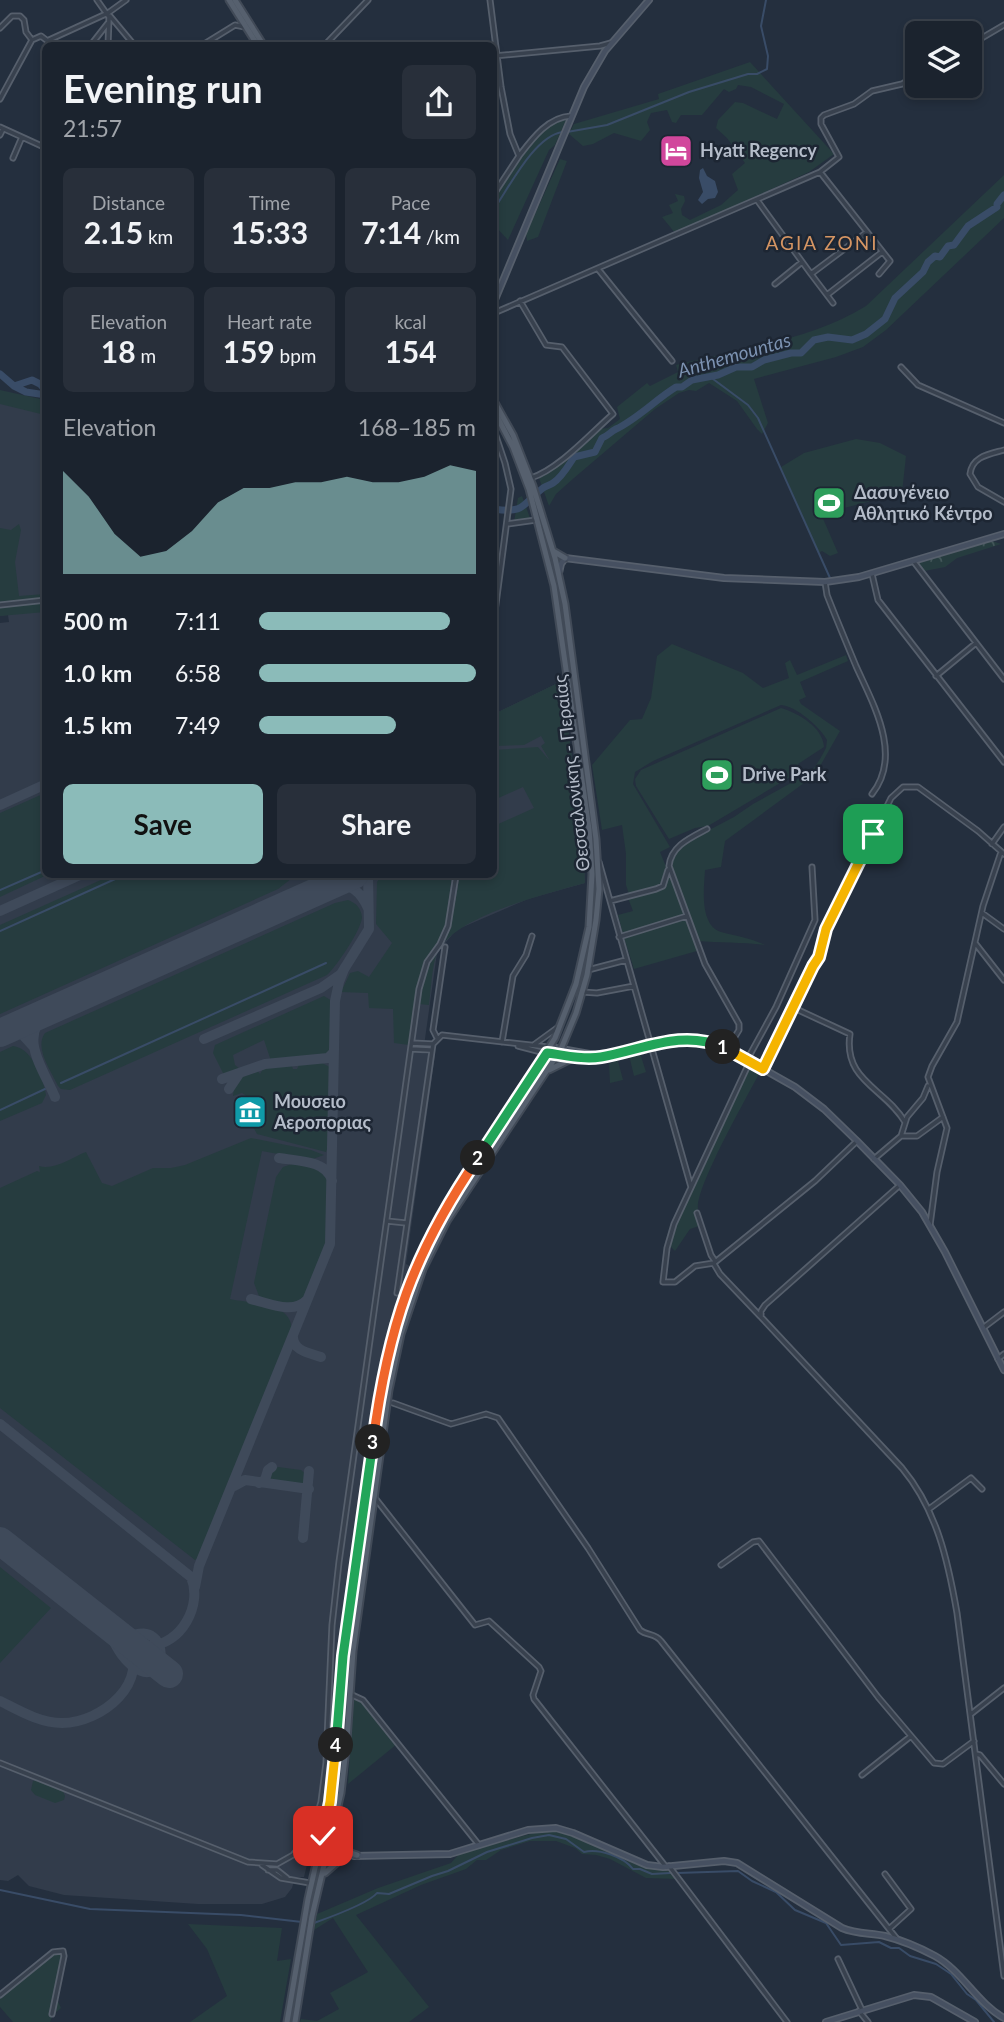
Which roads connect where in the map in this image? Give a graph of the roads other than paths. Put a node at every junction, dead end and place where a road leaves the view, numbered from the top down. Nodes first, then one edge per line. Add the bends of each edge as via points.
1 (97, 0) edge
2 (126, 0) edge
3 (229, 0) edge
4 (235, 0) edge
5 (368, 0) edge
6 (489, 0) edge
7 (649, 0) edge
8 (110, 14) junction
9 (108, 23) junction
10 (1004, 25) edge
11 (246, 27) junction
12 (0, 28) edge
13 (31, 38) junction
14 (982, 38) edge
15 (49, 40) joint
16 (93, 42) edge
17 (108, 42) edge
18 (132, 42) edge
19 (207, 42) edge
20 (255, 42) edge
21 (261, 42) edge
22 (328, 42) edge
23 (494, 42) edge
24 (613, 42) junction
25 (596, 47) junction
26 (497, 55) edge
27 (602, 55) junction
28 (497, 66) edge
29 (905, 82) edge
30 (0, 99) edge
31 (572, 116) junction
32 (1, 128) edge
33 (0, 135) edge
34 (22, 137) junction
35 (42, 146) edge
36 (519, 156) junction
37 (13, 158) dead end
38 (820, 173) junction
39 (497, 189) edge
40 (757, 200) junction
41 (867, 232) junction
42 (882, 251) junction
43 (802, 262) junction
44 (598, 269) junction
45 (811, 274) junction
46 (879, 274) dead end
47 (775, 284) dead end
48 (497, 295) edge
49 (827, 295) junction
50 (520, 301) junction
51 (833, 303) dead end
52 (497, 312) edge
53 (672, 361) dead end
54 (901, 367) dead end
55 (497, 406) edge
56 (497, 417) edge
57 (1004, 423) edge
58 (497, 439) edge
59 (1004, 450) edge
60 (531, 478) junction
61 (531, 487) junction
62 (1004, 502) edge
63 (538, 510) junction
64 (538, 519) junction
65 (507, 524) junction
66 (1003, 537) edge
67 (553, 551) junction
68 (565, 558) junction
69 (912, 560) junction
70 (872, 573) junction
71 (559, 574) junction
72 (825, 582) junction
73 (497, 597) edge
74 (42, 600) edge
75 (0, 605) edge
76 (976, 643) junction
77 (936, 676) junction
78 (1004, 680) edge
79 (1004, 762) edge
80 (872, 794) dead end
81 (1004, 827) edge
82 (706, 829) dead end
83 (992, 844) junction
84 (1003, 853) edge
85 (598, 856) junction
86 (669, 866) junction
87 (812, 867) dead end
88 (456, 878) edge
89 (610, 901) junction
90 (982, 913) junction
91 (687, 916) junction
92 (1004, 929) edge
93 (532, 936) dead end
94 (619, 937) junction
95 (974, 942) junction
96 (445, 947) dead end
97 (626, 960) junction
98 (588, 971) junction
99 (1004, 980) edge
100 (634, 986) junction
101 (582, 992) junction
102 (794, 1007) junction
103 (564, 1018) junction
104 (437, 1038) junction
105 (502, 1042) junction
106 (412, 1043) junction
107 (433, 1044) junction
108 (517, 1045) junction
109 (534, 1045) junction
110 (651, 1045) junction
111 (726, 1048) junction
112 (411, 1049) junction
113 (431, 1049) junction
114 (549, 1050) junction
115 (559, 1052) junction
116 (603, 1056) junction
117 (575, 1057) junction
118 (750, 1061) junction
119 (762, 1068) junction
120 (547, 1072) junction
121 (928, 1077) junction
122 (943, 1117) junction
123 (905, 1122) junction
124 (901, 1136) junction
125 (857, 1141) junction
126 (874, 1159) junction
127 (900, 1185) junction
128 (691, 1187) junction
129 (697, 1213) dead end
130 (387, 1221) junction
131 (406, 1223) junction
132 (930, 1225) junction
133 (715, 1262) junction
134 (397, 1293) dead end
135 (759, 1311) junction
136 (1004, 1312) edge
137 (983, 1328) junction
138 (1004, 1354) edge
139 (998, 1359) junction
140 (1004, 1370) edge
141 (393, 1403) dead end
142 (982, 1489) dead end
143 (374, 1497) junction
144 (929, 1509) junction
145 (721, 1565) dead end
146 (1004, 1688) edge
147 (350, 1694) junction
148 (971, 1714) junction
149 (911, 1736) junction
150 (974, 1741) junction
151 (976, 1754) junction
152 (0, 1763) edge
153 (862, 1775) dead end
154 (1004, 1784) edge
155 (333, 1834) junction
156 (323, 1835) junction
157 (479, 1845) junction
158 (328, 1851) junction
159 (357, 1855) junction
160 (347, 1857) junction
161 (262, 1864) junction
162 (277, 1864) junction
163 (667, 1867) junction
164 (277, 1870) junction
165 (268, 1871) junction
166 (885, 1874) dead end
167 (276, 1876) junction
168 (288, 1878) junction
169 (321, 1878) junction
170 (311, 1883) junction
171 (889, 1929) junction
172 (898, 1941) junction
173 (838, 1959) dead end
174 (1004, 1976) edge
175 (0, 1995) edge
176 (861, 2010) junction
177 (52, 2014) dead end
178 (1004, 2018) edge
179 (287, 2022) edge
180 (295, 2022) edge
181 (787, 2022) edge
182 (826, 2022) edge
183 (868, 2022) edge
184 (975, 2022) edge

1 - 8 street
2 - 8 street
3 - 11 main road
4 - 21 main road
5 - 22 street
6 - 23 street
7 - 24 main road
8 - 9 street
8 - 15 street
8 - 18 street
9 - 16 street
9 - 17 street
10 - 14 street
11 - 19 street via 235,25
11 - 20 main road
12 - 13 street via 12,16 20,16
13 - 15 street
13 - 30 street
24 - 25 street
24 - 27 main road
25 - 26 street
25 - 27 street
27 - 31 main road
28 - 36 street via 510,134
29 - 38 street via 872,91 821,118 839,157
31 - 36 street via 549,124
31 - 48 main road
32 - 33 street
32 - 34 street
34 - 35 street
34 - 37 street
36 - 39 street
38 - 40 street
38 - 41 street
40 - 43 street
40 - 44 street
41 - 42 street
41 - 45 street
42 - 46 street via 890,263
42 - 49 street
43 - 45 street
43 - 47 street
44 - 50 street
44 - 53 street
45 - 49 street
49 - 51 street
50 - 52 street
50 - 60 street via 546,345 562,347 613,414 557,463
54 - 57 street via 918,385
55 - 60 main road, Θεσσαλονίκης - Περαίας
56 - 61 main road, Θεσσαλονίκης - Περαίας
58 - 65 street via 511,497
59 - 62 street via 981,457 972,464 970,474 978,488
60 - 61 main road, Θεσσαλονίκης - Περαίας
61 - 63 main road, Θεσσαλονίκης - Περαίας
63 - 64 main road, Θεσσαλονίκης - Περαίας
63 - 67 main road, Θεσσαλονίκης - Περαίας
64 - 65 street
64 - 103 main road, Θεσσαλονίκης - Περαίας via 561,627 590,842 589,927
65 - 73 street
66 - 69 main road
67 - 68 main road
67 - 71 main road, Θεσσαλονίκης - Περαίας
68 - 71 main road
68 - 72 main road via 724,578
69 - 70 main road
69 - 76 street
70 - 72 main road
70 - 77 street via 878,600
71 - 85 main road, Θεσσαλονίκης - Περαίας
72 - 80 street via 883,730 883,772
74 - 75 street
76 - 77 street
76 - 78 street
77 - 79 street
81 - 83 street
82 - 86 street via 679,847
83 - 84 street
83 - 102 street via 918,787 903,787 891,798 826,929 819,957
84 - 90 street
85 - 89 street
85 - 98 main road, Θεσσαλονίκης - Περαίας via 598,908
86 - 89 street via 663,886
86 - 91 street
87 - 118 street via 815,920
88 - 106 street via 446,934 422,974
89 - 94 street
90 - 92 street
90 - 95 street
91 - 94 street
91 - 111 street via 740,1026
93 - 105 street via 513,976
94 - 97 street
95 - 99 street
95 - 121 street via 957,1022
96 - 104 street via 433,1030
97 - 98 street
97 - 100 street
98 - 101 main road, Θεσσαλονίκης - Περαίας
100 - 101 street
100 - 110 street
101 - 115 main road, Θεσσαλονίκης - Περαίας
102 - 119 street
102 - 123 street via 850,1034 855,1071
103 - 109 street
103 - 114 main road, Θεσσαλονίκης - Περαίας
104 - 105 street
104 - 107 street
105 - 108 street
106 - 107 street
106 - 112 street
107 - 113 street
108 - 109 street
108 - 114 street
109 - 114 street
110 - 111 main road via 695,1038
110 - 116 main road
110 - 128 street
111 - 118 main road
112 - 113 street
112 - 130 street
113 - 131 street
114 - 115 main road
114 - 156 main road, Θεσσαλονίκης - Περαίας via 435,1226 412,1274 392,1334 343,1656
115 - 116 main road
115 - 117 main road
115 - 120 main road, Θεσσαλονίκης - Περαίας
116 - 117 main road
117 - 120 main road
118 - 119 main road
118 - 128 street
119 - 125 main road via 806,1094
120 - 143 main road, Θεσσαλονίκης - Περαίας via 457,1205 423,1269 392,1371
121 - 122 street
121 - 123 street via 926,1093
122 - 124 street via 917,1136
122 - 132 street via 947,1128
123 - 124 street
124 - 126 street
125 - 126 main road
125 - 133 street
126 - 127 main road
127 - 132 main road
127 - 135 street
128 - 133 street via 669,1239 663,1282 675,1282 695,1266
129 - 133 street
130 - 131 street
130 - 162 street via 338,1572 321,1802 308,1838 293,1856
131 - 134 street
132 - 137 main road
133 - 135 street via 718,1271
135 - 144 street via 902,1468
136 - 137 street
137 - 139 main road
138 - 139 street
139 - 140 main road
141 - 171 street via 451,1424 486,1414 498,1418 640,1630 661,1640
142 - 144 street via 971,1478
143 - 147 main road, Θεσσαλονίκης - Περαίας
143 - 163 street via 475,1625 491,1623 539,1667 534,1699
144 - 148 street via 950,1576
145 - 149 street via 759,1541
146 - 148 street
147 - 155 main road, Θεσσαλονίκης - Περαίας
147 - 157 street via 363,1700
148 - 150 street
149 - 150 street via 939,1765
149 - 153 street
150 - 151 street
151 - 154 street
151 - 174 street
152 - 161 street
155 - 158 main road, Θεσσαλονίκης - Περαίας
155 - 159 main road via 338,1849
156 - 158 main road
156 - 170 main road, Θεσσαλονίκης - Περαίας
157 - 159 main road via 444,1854
157 - 163 main road via 547,1827 573,1833 647,1865
158 - 160 main road
158 - 169 main road, Θεσσαλονίκης - Περαίας
159 - 160 main road
160 - 169 main road via 331,1865
161 - 162 street
161 - 165 street
162 - 164 street
163 - 172 main road via 737,1863 842,1928
163 - 181 street
164 - 165 street
164 - 167 street
164 - 168 street
165 - 167 street
166 - 171 street via 911,1909
167 - 168 street
168 - 170 street
169 - 180 main road, Θεσσαλονίκης - Περαίας
170 - 179 main road, Θεσσαλονίκης - Περαίας
171 - 172 street
172 - 178 main road via 940,1960
173 - 176 street
175 - 177 street via 53,1952 63,1951
176 - 182 main road
176 - 183 street
176 - 184 main road via 919,1995

